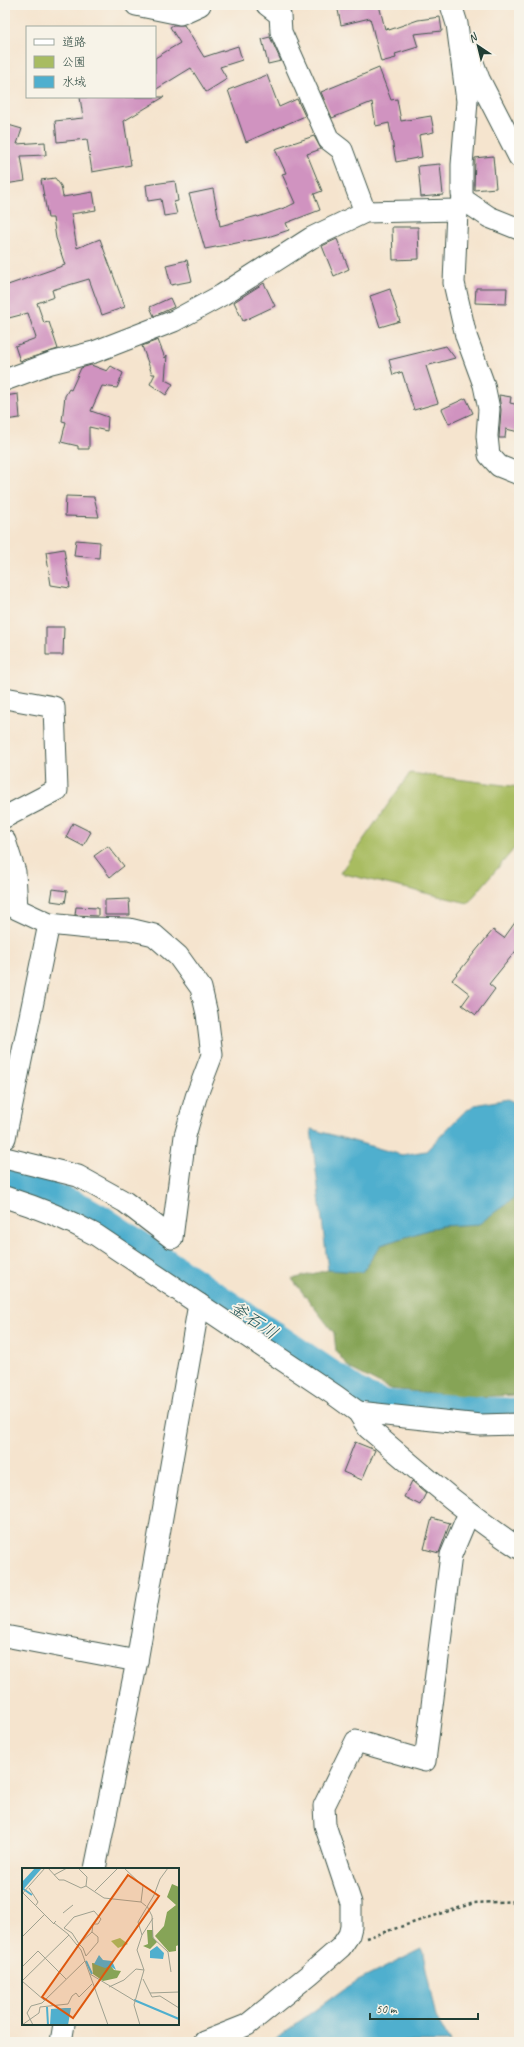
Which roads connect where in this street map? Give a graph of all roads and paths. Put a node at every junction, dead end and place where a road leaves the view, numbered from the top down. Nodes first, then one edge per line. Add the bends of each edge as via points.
1 (136, 5) edge
2 (200, 5) edge
3 (267, 5) edge
4 (454, 14) edge
5 (519, 157) edge
6 (461, 205) junction
7 (365, 212) junction
8 (519, 229) edge
9 (5, 380) edge
10 (519, 474) edge
11 (5, 698) edge
12 (5, 817) edge
13 (5, 841) edge
14 (49, 924) junction
15 (5, 1138) edge
16 (5, 1158) edge
17 (5, 1197) edge
18 (199, 1304) junction
19 (358, 1412) junction
20 (519, 1424) edge
21 (471, 1514) junction
22 (519, 1548) edge
23 (5, 1636) edge
24 (137, 1661) junction
25 (95, 1868) edge
26 (519, 1901) edge
27 (340, 1947) junction
28 (64, 2025) edge
29 (60, 2042) edge
30 (204, 2042) edge

1 - 2 street via 180,14
3 - 7 street via 280,15 281,32 329,140 342,150
4 - 5 street via 479,79
4 - 6 street via 467,101
6 - 7 street
6 - 8 street
6 - 10 street via 454,283 466,336 484,385 489,409 489,455 499,466
7 - 9 street via 311,238 222,295 174,321 94,352 50,363
11 - 12 street via 54,707 57,790
13 - 14 street via 15,872 17,909
14 - 15 street
14 - 16 street via 129,929 154,935 178,956 201,988 212,1056 196,1097 185,1136 172,1238 125,1202 78,1176
17 - 18 street via 43,1209 72,1222 110,1244
18 - 19 street
18 - 24 street
19 - 20 street via 480,1425
19 - 21 street via 368,1428
21 - 22 street
21 - 27 street via 451,1555 425,1761 356,1741 324,1806 325,1825 351,1903 349,1935
23 - 24 street
24 - 25 street
26 - 27 path via 474,1902
27 - 30 street via 247,2024
28 - 29 street

